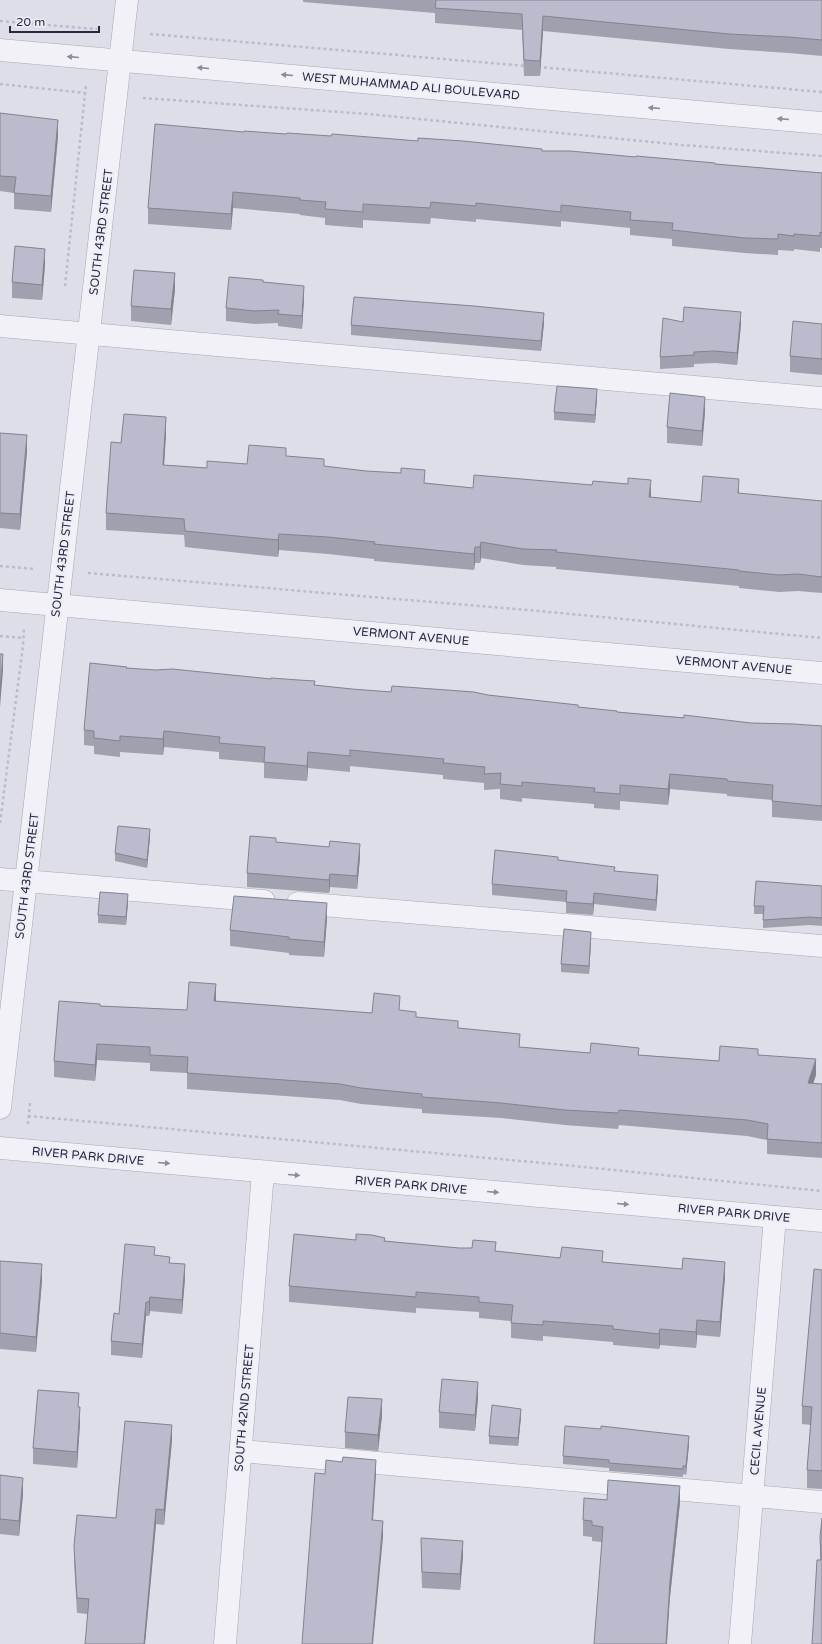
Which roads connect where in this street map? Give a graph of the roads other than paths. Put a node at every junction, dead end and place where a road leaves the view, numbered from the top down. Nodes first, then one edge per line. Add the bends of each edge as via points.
1 (127, 0) edge
2 (0, 50) edge
3 (120, 60) junction
4 (822, 123) edge
5 (0, 326) edge
6 (89, 334) junction
7 (822, 398) edge
8 (0, 600) edge
9 (58, 605) junction
10 (822, 673) edge
11 (0, 879) edge
12 (26, 882) junction
13 (822, 946) edge
14 (0, 1108) edge
15 (0, 1148) edge
16 (264, 1172) junction
17 (775, 1217) junction
18 (822, 1221) edge
19 (241, 1451) junction
20 (752, 1495) junction
21 (822, 1502) edge
22 (225, 1644) edge
23 (740, 1644) edge

1 - 3 street, SOUTH 43RD STREET
3 -> 2 street, WEST MUHAMMAD ALI BOULEVARD
4 -> 3 street, WEST MUHAMMAD ALI BOULEVARD
3 - 6 street, SOUTH 43RD STREET
5 - 6 street
6 - 7 street
6 - 9 street, SOUTH 43RD STREET
8 - 9 street, VERMONT AVENUE
9 - 10 street, VERMONT AVENUE
9 - 12 street, SOUTH 43RD STREET
11 - 12 street
12 - 13 street
12 - 14 street, SOUTH 43RD STREET
15 -> 16 street, RIVER PARK DRIVE
16 -> 17 street, RIVER PARK DRIVE
16 - 19 street, SOUTH 42ND STREET
17 - 18 street, RIVER PARK DRIVE
17 - 20 street, CECIL AVENUE
19 - 20 street
19 - 22 street, SOUTH 42ND STREET
20 - 21 street
20 - 23 street, CECIL AVENUE

